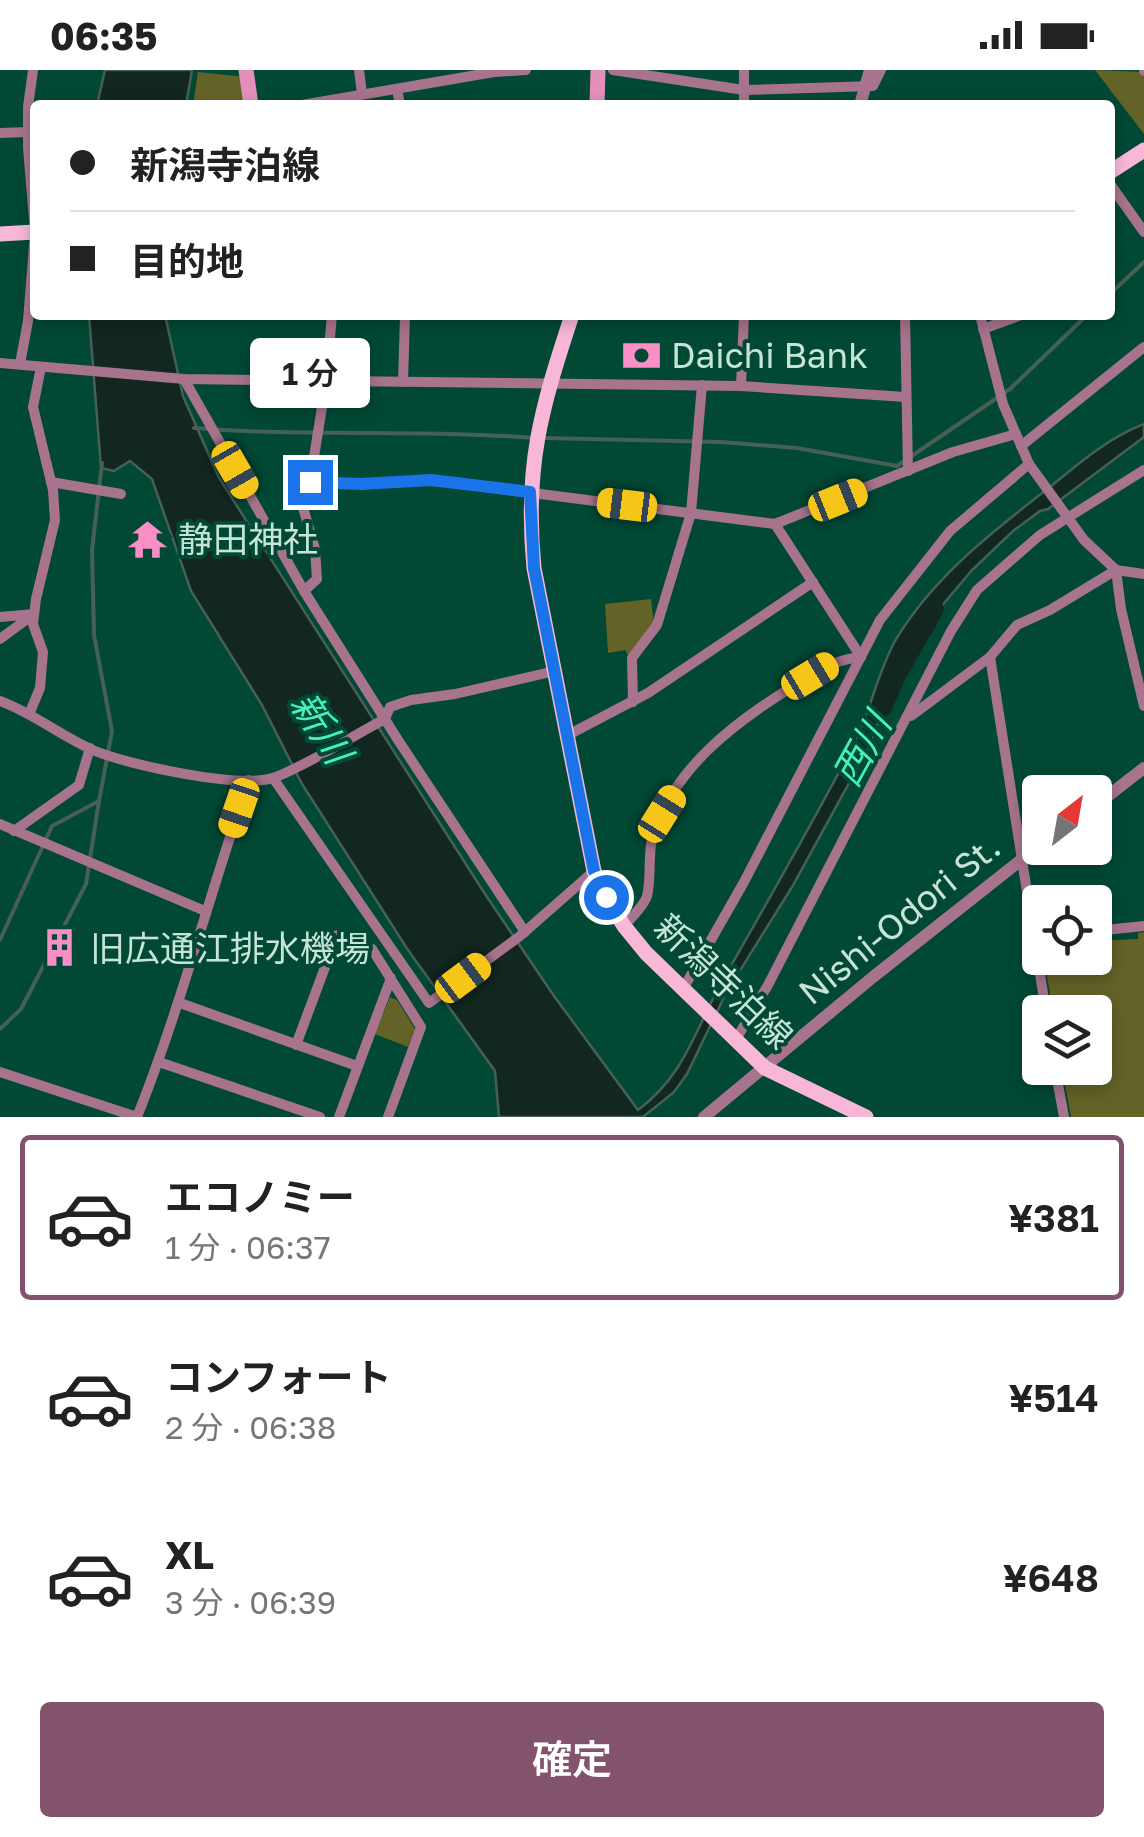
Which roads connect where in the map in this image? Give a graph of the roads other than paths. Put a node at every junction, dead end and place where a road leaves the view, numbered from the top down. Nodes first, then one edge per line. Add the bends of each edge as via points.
1 (33, 70) edge
2 (246, 70) edge
3 (359, 70) edge
4 (526, 70) edge
5 (598, 70) edge
6 (613, 70) edge
7 (744, 70) edge
8 (854, 70) edge
9 (871, 75) edge
10 (850, 86) junction
11 (397, 90) junction
12 (744, 90) junction
13 (362, 94) junction
14 (31, 100) edge
15 (251, 100) edge
16 (329, 100) edge
17 (399, 100) edge
18 (597, 100) edge
19 (744, 100) edge
20 (862, 100) edge
21 (30, 107) edge
22 (28, 132) junction
23 (0, 133) edge
24 (1144, 150) edge
25 (30, 161) edge
26 (1115, 169) edge
27 (1115, 191) edge
28 (30, 232) edge
29 (1144, 232) edge
30 (0, 234) edge
31 (30, 296) edge
32 (332, 320) edge
33 (405, 320) edge
34 (570, 320) edge
35 (744, 320) edge
36 (905, 320) edge
37 (981, 320) edge
38 (1008, 320) edge
39 (983, 329) junction
40 (1144, 347) edge
41 (0, 363) edge
42 (20, 364) junction
43 (40, 367) junction
44 (184, 379) junction
45 (326, 382) junction
46 (403, 382) junction
47 (549, 383) junction
48 (702, 385) junction
49 (741, 386) junction
50 (906, 397) junction
51 (1016, 434) junction
52 (1021, 446) junction
53 (1030, 464) junction
54 (1144, 470) edge
55 (908, 472) junction
56 (51, 482) junction
57 (310, 482) junction
58 (530, 492) junction
59 (121, 494) dead end
60 (691, 513) junction
61 (1065, 514) junction
62 (775, 524) junction
63 (1116, 570) junction
64 (1144, 574) edge
65 (812, 582) junction
66 (304, 591) junction
67 (34, 614) junction
68 (0, 616) edge
69 (0, 638) edge
70 (861, 656) junction
71 (990, 657) junction
72 (555, 671) junction
73 (0, 701) edge
74 (633, 702) junction
75 (1144, 706) edge
76 (30, 712) junction
77 (385, 719) junction
78 (906, 720) junction
79 (568, 735) junction
80 (94, 750) junction
81 (1144, 768) edge
82 (273, 778) junction
83 (249, 780) junction
84 (1112, 793) edge
85 (0, 824) edge
86 (14, 831) junction
87 (1022, 858) joint
88 (594, 871) junction
89 (204, 910) junction
90 (624, 926) junction
91 (1144, 926) edge
92 (1112, 930) edge
93 (523, 934) junction
94 (391, 978) junction
95 (683, 988) junction
96 (180, 1003) junction
97 (736, 1041) junction
98 (296, 1046) junction
99 (159, 1062) junction
100 (357, 1066) junction
101 (765, 1068) junction
102 (0, 1072) edge
103 (1058, 1085) edge
104 (838, 1111) edge
105 (137, 1117) edge
106 (320, 1117) edge
107 (339, 1117) edge
108 (388, 1117) edge
109 (704, 1117) edge
110 (866, 1117) edge
111 (1064, 1117) edge

1 - 14 street
2 - 15 main road
3 - 13 street
4 - 11 street
5 - 18 main road
6 - 12 street
7 - 12 street
8 - 10 street
9 - 10 street
9 - 20 street
10 - 12 street
11 - 13 street
11 - 17 street
12 - 19 street
13 - 16 street
21 - 22 street
22 - 23 street
22 - 25 street
24 - 26 main road
27 - 29 street
28 - 30 main road
31 - 42 street
32 - 45 street
33 - 46 street
34 - 47 main road, 新潟寺泊線
35 - 49 street
36 - 50 street
37 - 39 street
38 - 39 street
39 - 51 street
40 - 52 street
41 - 42 street
42 - 43 street
43 - 44 street
43 - 56 street via 32,407
44 - 45 street
44 - 66 street
45 - 46 street
45 - 57 street
46 - 47 street
47 - 48 street
47 - 58 main road, 新潟寺泊線
48 - 49 street
48 - 60 street
49 - 50 street
50 - 55 street
51 - 52 street
51 - 55 street
52 - 53 street
53 - 61 street
53 - 70 street via 950,531 880,620
54 - 61 street
55 - 62 street
56 - 59 street
56 - 67 street via 55,520
57 - 58 street via 431,480
57 - 66 street via 302,504 317,579
58 - 60 street
58 - 72 main road, 新潟寺泊線 via 534,568
60 - 62 street
60 - 74 street via 656,625 632,658
61 - 63 street
61 - 78 street via 977,590
62 - 65 street
63 - 64 street
63 - 71 street via 1017,625
63 - 75 street
65 - 70 street
65 - 74 street
66 - 77 street
67 - 68 street
67 - 69 street
67 - 76 street via 43,652
70 - 90 street via 838,660 753,711 690,770 653,835 646,898
70 - 95 street
71 - 78 street
71 - 87 street
72 - 77 street via 411,700 390,708
72 - 79 main road, 新潟寺泊線
73 - 76 street
74 - 79 street
76 - 80 street
77 - 82 street
77 - 93 street
78 - 97 street
79 - 88 main road, 新潟寺泊線
80 - 83 street
80 - 86 street via 79,785
81 - 84 street
82 - 83 street
82 - 93 street via 429,1004
83 - 89 street
85 - 86 street
86 - 89 street
87 - 101 street, Nishi-Odori St.
88 - 90 main road, 新潟寺泊線
88 - 93 street
89 - 96 street
90 - 95 main road, 新潟寺泊線
91 - 92 street
94 - 98 street via 372,949 337,935
94 - 100 street
94 - 108 street via 420,1027
95 - 97 main road, 新潟寺泊線
96 - 98 street
96 - 99 street
97 - 101 main road, 新潟寺泊線
98 - 100 street
99 - 105 street
99 - 106 street
100 - 107 street
101 - 104 main road, 新潟寺泊線
101 - 109 street, Nishi-Odori St.
102 - 105 street
103 - 111 street
104 - 110 main road, 新潟寺泊線

